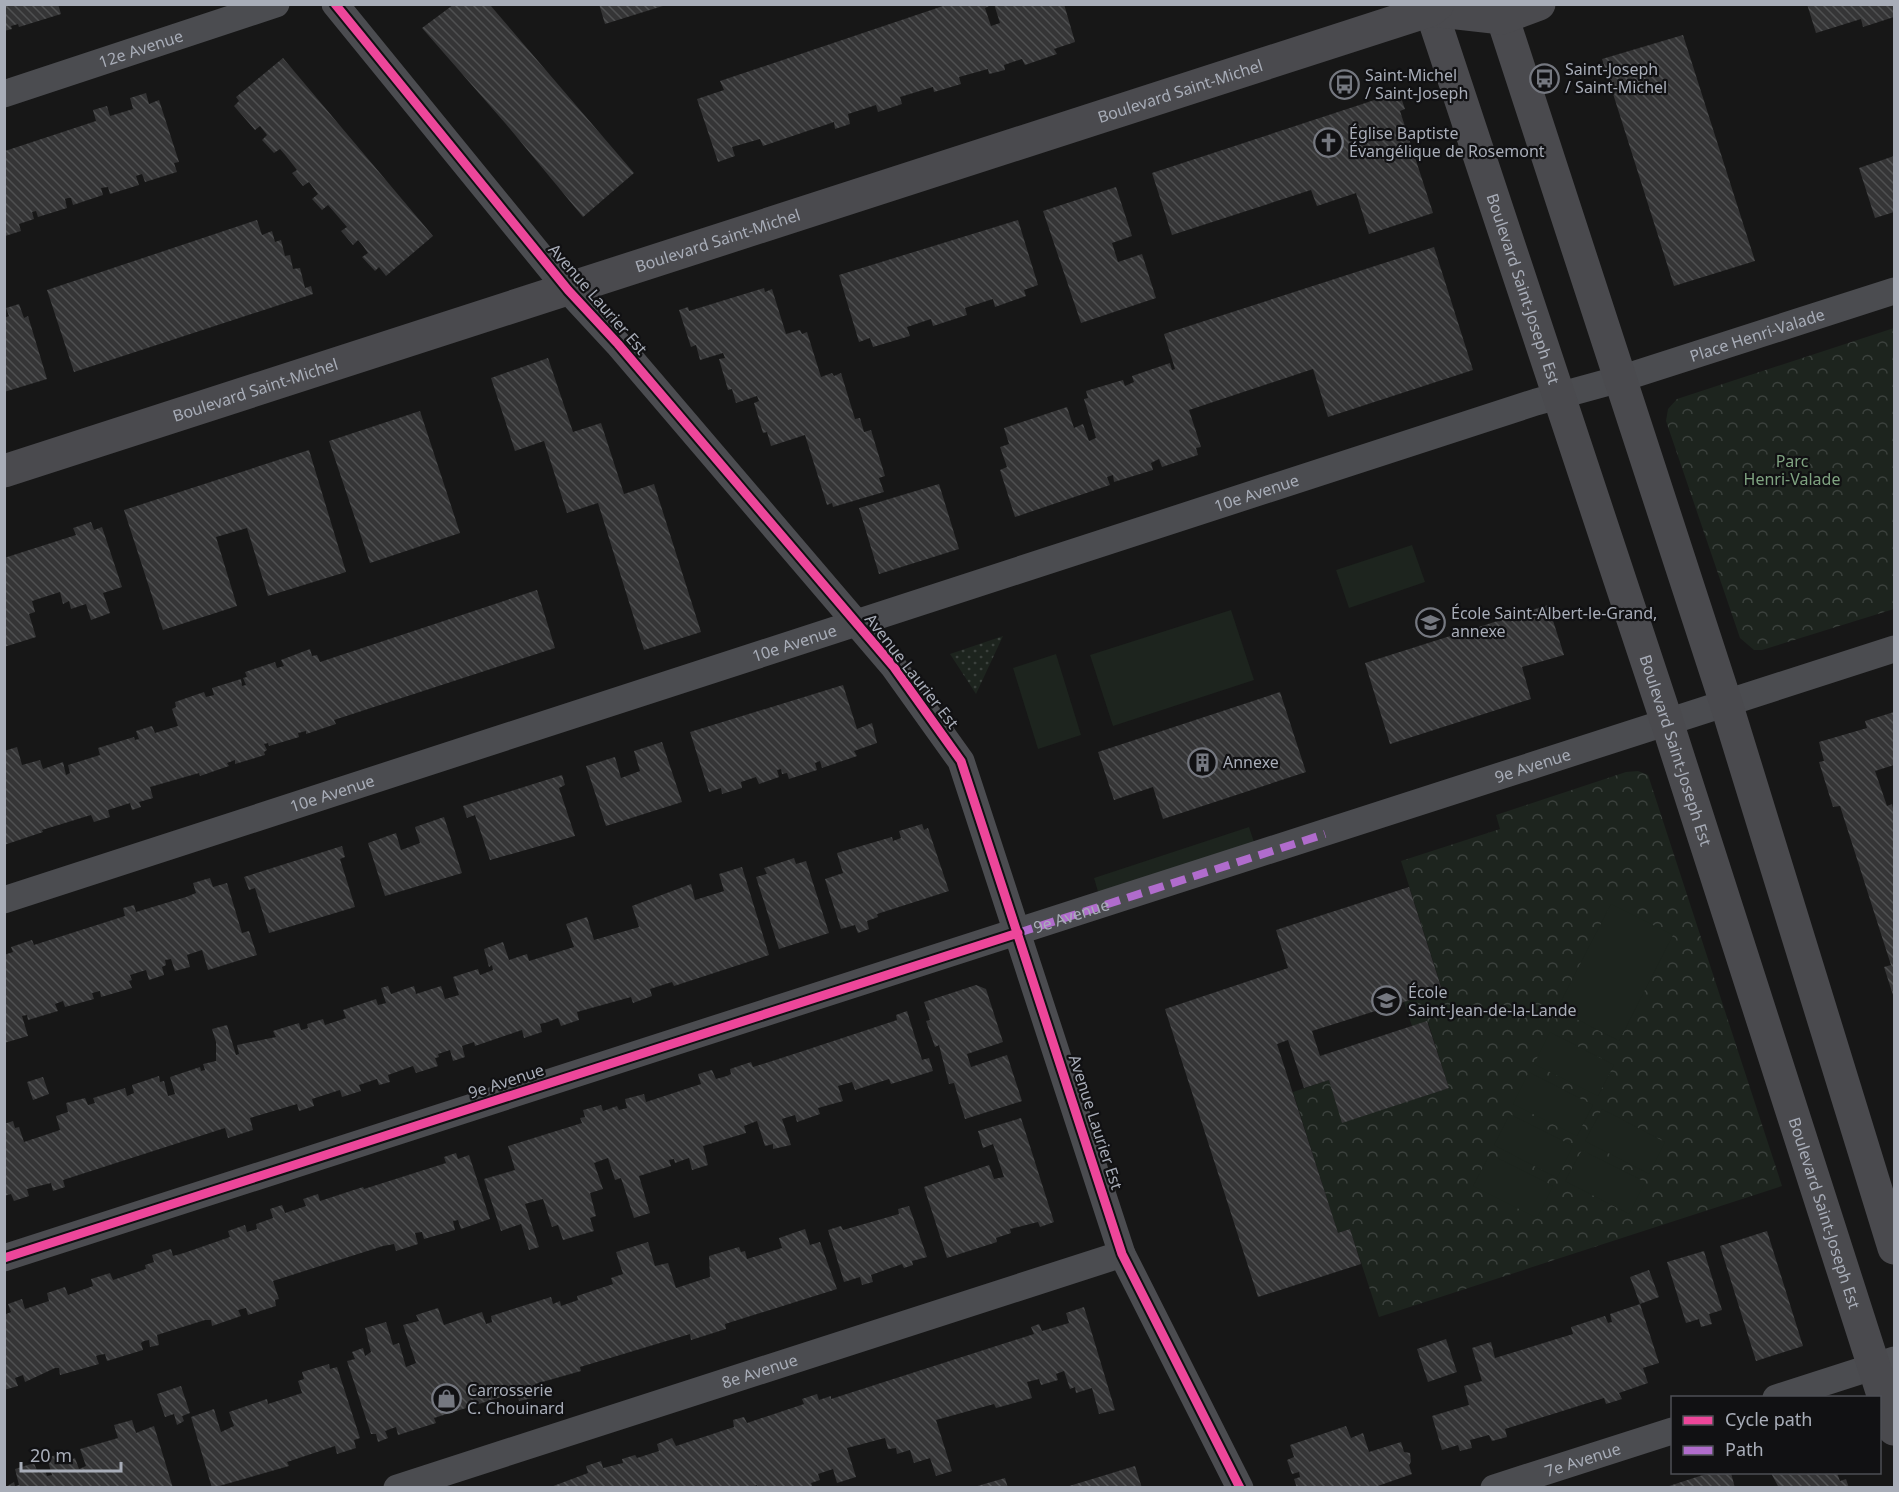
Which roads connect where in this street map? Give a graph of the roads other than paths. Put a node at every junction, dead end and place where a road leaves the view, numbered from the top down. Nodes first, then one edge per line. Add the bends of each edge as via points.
1 (276, 4) edge
2 (335, 4) edge
3 (1539, 4) edge
4 (1432, 6) edge
5 (1500, 11) edge
6 (4, 94) edge
7 (568, 290) junction
8 (1894, 291) edge
9 (1620, 379) junction
10 (1557, 396) junction
11 (4, 471) edge
12 (856, 623) junction
13 (1894, 649) edge
14 (1725, 703) junction
15 (1666, 722) junction
16 (4, 900) edge
17 (1018, 933) junction
18 (1894, 1248) edge
19 (1122, 1254) junction
20 (4, 1258) edge
21 (1884, 1363) edge
22 (1782, 1396) edge
23 (1894, 1430) edge
24 (1671, 1431) edge
25 (397, 1488) edge
26 (1240, 1488) edge
27 (1494, 1488) edge

1 - 6 street, 12e Avenue
2 - 7 street, Avenue Laurier Est
3 - 5 main road, Boulevard Saint-Michel
4 - 5 main road, Boulevard Saint-Michel
4 - 7 main road, Boulevard Saint-Michel
4 - 10 main road, Boulevard Saint-Joseph Est
5 - 9 main road
7 - 11 main road, Boulevard Saint-Michel
7 - 12 street, Avenue Laurier Est
8 - 9 street, Place Henri-Valade
9 - 10 street, 10e Avenue
9 - 14 main road
10 - 12 street, 10e Avenue
10 - 15 main road, Boulevard Saint-Joseph Est
12 - 16 street, 10e Avenue
12 - 17 street, Avenue Laurier Est via 893,666 961,761
13 - 14 street
14 - 15 street, 9e Avenue
14 - 18 main road
15 - 17 street, 9e Avenue
15 - 21 main road, Boulevard Saint-Joseph Est
17 - 19 street, Avenue Laurier Est
17 - 20 street, 9e Avenue
19 - 25 street, 8e Avenue
19 - 26 street, Avenue Laurier Est
21 - 22 street
21 - 23 main road, Boulevard Saint-Joseph Est
24 - 27 street, 7e Avenue

